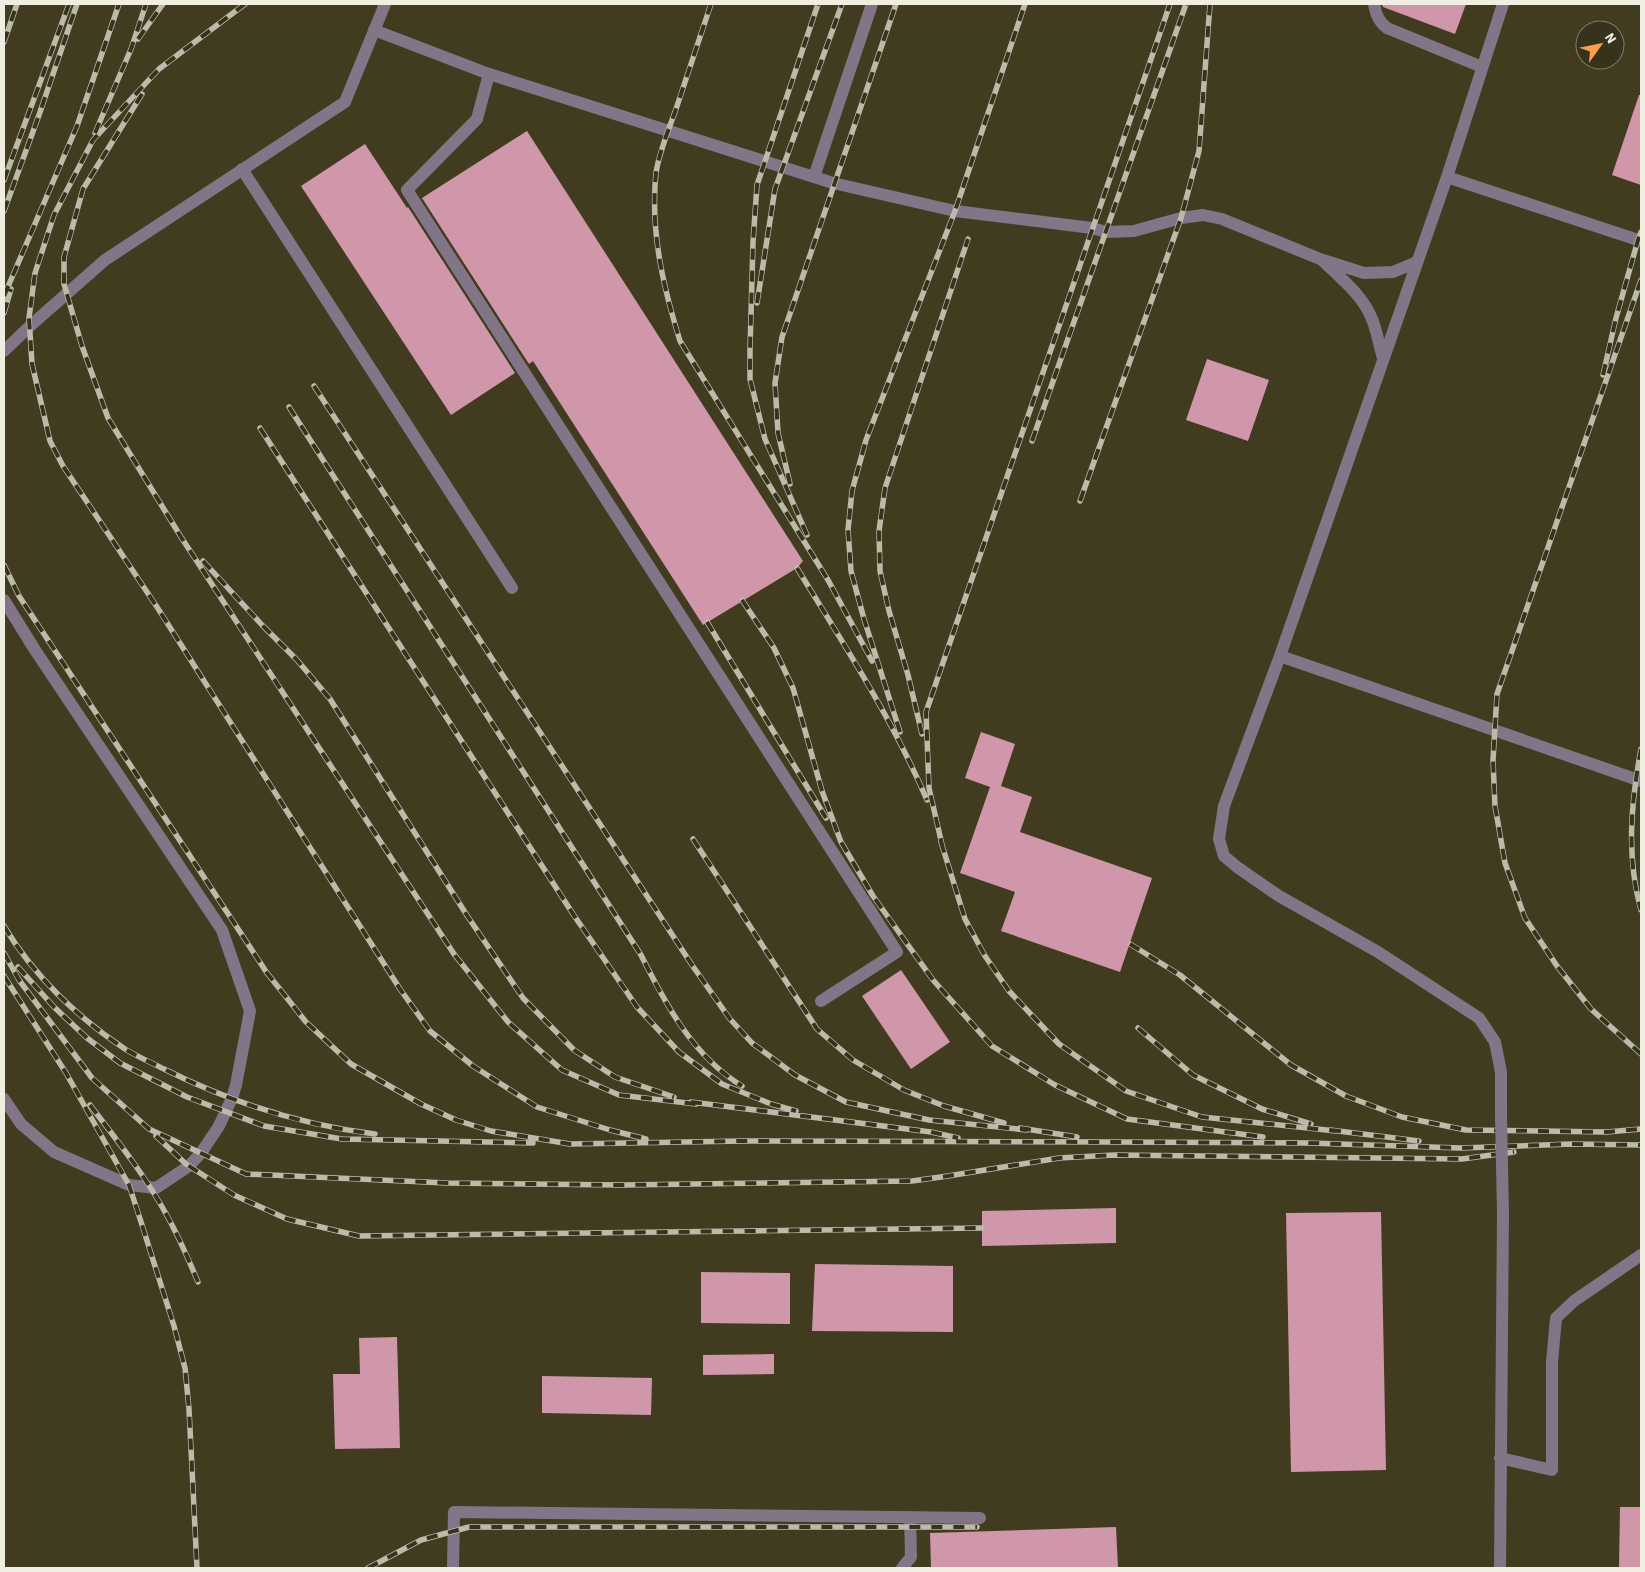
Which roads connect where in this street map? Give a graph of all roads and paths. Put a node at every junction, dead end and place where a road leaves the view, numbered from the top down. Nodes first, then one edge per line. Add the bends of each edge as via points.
1 (385, 4) edge
2 (872, 4) edge
3 (1374, 4) edge
4 (1503, 4) edge
5 (374, 30) junction
6 (1482, 67) junction
7 (489, 74) junction
8 (242, 169) junction
9 (1447, 176) junction
10 (814, 177) junction
11 (1641, 242) edge
12 (1320, 259) junction
13 (1417, 262) junction
14 (4, 351) edge
15 (1383, 358) junction
16 (512, 588) dead end
17 (4, 600) edge
18 (1280, 656) junction
19 (1641, 781) edge
20 (821, 1001) dead end
21 (4, 1099) edge
22 (1641, 1255) edge
23 (1500, 1458) junction
24 (910, 1517) junction
25 (980, 1518) dead end
26 (453, 1568) edge
27 (902, 1568) edge
28 (1500, 1568) edge

1 - 5 street
2 - 10 street
3 - 6 street via 1380,23 1387,28
4 - 6 street
5 - 7 street
5 - 8 street via 345,102
6 - 9 street
7 - 10 street
7 - 20 street via 478,119 407,190 897,952
8 - 14 street via 105,260
8 - 16 street
9 - 11 street
9 - 13 street
10 - 12 street via 955,211 1106,232 1134,231 1181,218 1203,216 1222,220
12 - 13 street via 1364,273 1393,272
12 - 15 street via 1354,290 1363,303 1372,319
13 - 15 street
15 - 18 street
17 - 21 street via 222,930 250,1011 236,1085 219,1126 189,1166 156,1188 129,1185 54,1152 21,1124
18 - 19 street
18 - 23 street, bridge via 1224,806 1219,839 1224,856 1237,867 1279,896 1378,952 1478,1018 1495,1042 1501,1072 1503,1213
22 - 23 street via 1574,1300 1556,1318 1552,1362 1552,1470
23 - 28 street
24 - 25 street
24 - 26 street via 454,1512
24 - 27 street via 911,1558

